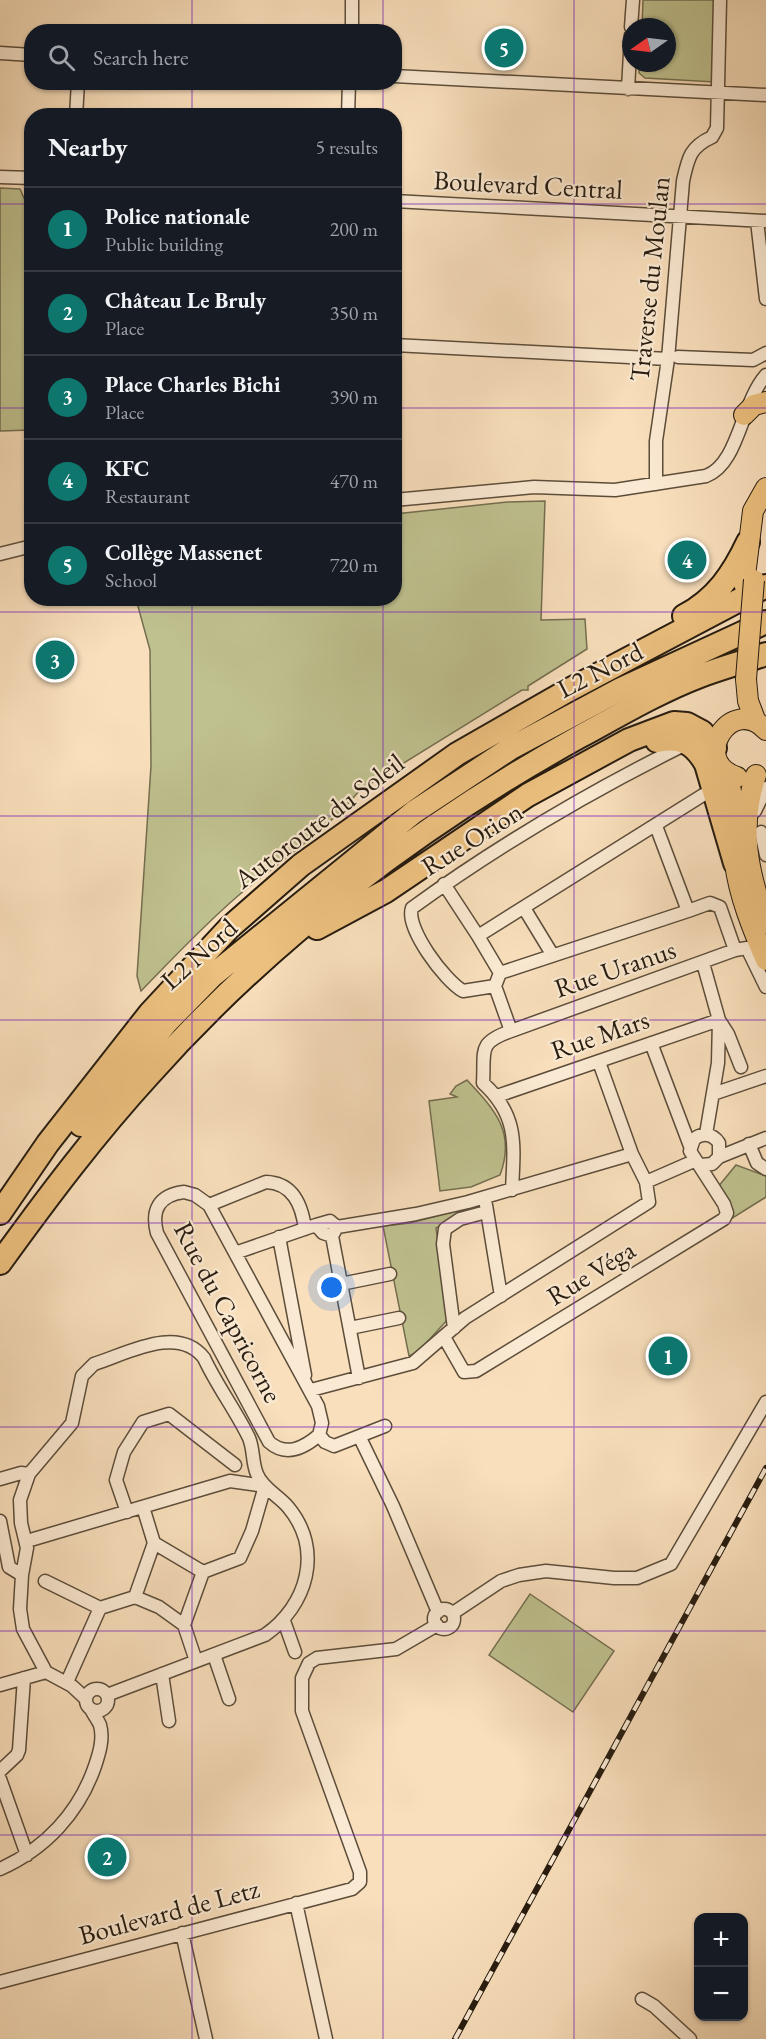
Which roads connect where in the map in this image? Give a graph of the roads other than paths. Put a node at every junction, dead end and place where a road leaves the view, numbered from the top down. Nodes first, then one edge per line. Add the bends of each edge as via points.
1 (352, 0) edge
2 (633, 0) edge
3 (720, 0) edge
4 (632, 18) edge
5 (352, 24) edge
6 (0, 53) edge
7 (24, 54) edge
8 (629, 72) edge
9 (402, 76) edge
10 (628, 88) junction
11 (78, 90) edge
12 (350, 90) edge
13 (717, 92) junction
14 (766, 95) edge
15 (76, 108) edge
16 (348, 108) edge
17 (0, 177) edge
18 (24, 178) edge
19 (402, 201) edge
20 (681, 217) junction
21 (761, 221) edge
22 (766, 299) edge
23 (402, 345) edge
24 (766, 353) edge
25 (673, 358) junction
26 (766, 375) edge
27 (766, 402) edge
28 (744, 415) junction
29 (656, 484) junction
30 (766, 489) edge
31 (402, 499) edge
32 (748, 542) junction
33 (24, 548) edge
34 (0, 554) edge
35 (755, 583) edge
36 (766, 622) edge
37 (766, 642) edge
38 (766, 654) edge
39 (698, 677) junction
40 (741, 681) junction
41 (731, 722) junction
42 (761, 726) edge
43 (678, 748) dead end
44 (715, 748) junction
45 (568, 772) junction
46 (726, 772) junction
47 (763, 777) edge
48 (703, 795) dead end
49 (656, 826) junction
50 (753, 835) junction
51 (329, 843) junction
52 (766, 855) edge
53 (735, 863) junction
54 (444, 884) junction
55 (524, 908) junction
56 (688, 911) junction
57 (766, 923) edge
58 (478, 936) junction
59 (735, 950) junction
60 (274, 952) junction
61 (552, 954) junction
62 (766, 960) edge
63 (703, 963) junction
64 (500, 973) junction
65 (495, 986) junction
66 (766, 987) edge
67 (719, 1020) junction
68 (511, 1031) junction
69 (651, 1043) junction
70 (599, 1062) junction
71 (741, 1067) dead end
72 (766, 1076) edge
73 (712, 1094) junction
74 (497, 1096) junction
75 (711, 1137) junction
76 (766, 1138) edge
77 (749, 1144) junction
78 (690, 1146) junction
79 (632, 1154) junction
80 (719, 1157) junction
81 (697, 1163) junction
82 (766, 1169) edge
83 (646, 1182) junction
84 (512, 1190) junction
85 (485, 1197) junction
86 (209, 1204) junction
87 (486, 1212) junction
88 (0, 1213) edge
89 (0, 1224) edge
90 (311, 1227) junction
91 (334, 1232) junction
92 (279, 1237) junction
93 (235, 1252) junction
94 (0, 1263) edge
95 (390, 1274) dead end
96 (341, 1284) junction
97 (501, 1296) junction
98 (399, 1318) dead end
99 (350, 1328) junction
100 (454, 1328) junction
101 (444, 1337) junction
102 (359, 1377) junction
103 (309, 1387) junction
104 (766, 1402) edge
105 (385, 1426) dead end
106 (319, 1435) junction
107 (362, 1442) dead end
108 (254, 1461) junction
109 (235, 1465) junction
110 (29, 1474) junction
111 (0, 1479) edge
112 (230, 1481) junction
113 (265, 1486) junction
114 (143, 1507) junction
115 (127, 1512) junction
116 (0, 1521) edge
117 (27, 1541) junction
118 (154, 1543) junction
119 (203, 1572) junction
120 (22, 1575) junction
121 (45, 1581) dead end
122 (135, 1597) junction
123 (100, 1608) junction
124 (438, 1611) junction
125 (453, 1614) junction
126 (284, 1621) junction
127 (184, 1625) junction
128 (436, 1625) junction
129 (295, 1652) dead end
130 (214, 1655) junction
131 (196, 1661) junction
132 (46, 1672) junction
133 (162, 1674) junction
134 (24, 1678) junction
135 (70, 1684) junction
136 (0, 1685) edge
137 (89, 1699) junction
138 (229, 1699) dead end
139 (106, 1701) junction
140 (169, 1721) dead end
141 (99, 1725) junction
142 (0, 1771) edge
143 (0, 1779) edge
144 (27, 1855) junction
145 (0, 1869) edge
146 (296, 1903) junction
147 (182, 1933) junction
148 (0, 1982) edge
149 (642, 1999) dead end
150 (206, 2039) edge
151 (326, 2039) edge
152 (690, 2039) edge

1 - 5 street
2 - 4 street
3 - 13 street
6 - 7 street
8 - 10 street
9 - 10 street
10 - 13 street
11 - 15 street
12 - 16 street
13 - 14 street
13 - 20 street, Traverse du Moulan via 717,128 712,137 696,144 688,160
17 - 18 street
19 - 20 street, Boulevard Central
20 - 21 street, Boulevard Central
20 - 25 street, Traverse du Moulan
21 - 22 street
23 - 25 street
24 - 25 street via 753,360
25 - 29 street, Traverse du Moulan via 656,441
26 - 28 street
27 - 28 main road via 754,405
28 - 29 street via 726,463 717,472 685,482
29 - 31 street via 615,490 534,486
30 - 32 main road via 755,504
30 - 35 main road
32 - 35 main road
32 - 51 highway via 724,583 702,605 590,664 415,766 346,818
33 - 34 street
35 - 40 main road
35 - 51 highway, Autoroute du Soleil via 457,754
36 - 89 highway, L2 Nord via 621,690 511,748 414,812 212,976 167,1022
37 - 39 highway
38 - 39 highway
39 - 60 highway via 601,725 476,799 397,853
40 - 41 main road
40 - 42 main road
41 - 42 main road via 739,720
41 - 44 main road via 720,733
43 - 54 street, Rue Orion via 620,777
44 - 45 highway via 702,732 687,724 674,723 628,740
44 - 46 main road
45 - 53 highway via 648,742 684,739 698,750 706,764
45 - 60 highway via 483,823 386,891
46 - 47 main road via 740,778
46 - 53 main road via 733,801
47 - 50 main road via 747,806
48 - 49 street
49 - 55 street
49 - 56 street
50 - 52 street
50 - 57 main road via 755,890
51 - 88 highway, Autoroute du Soleil via 229,928 150,1013 48,1143
53 - 62 main road
54 - 58 street
54 - 65 street, Rue Orion via 412,908 414,929 444,976 460,990
55 - 58 street
55 - 61 street
56 - 59 street via 710,903 720,908
56 - 61 street
58 - 64 street
59 - 63 street, Rue Uranus
59 - 66 street via 747,948
60 - 94 highway via 209,1012 142,1083
61 - 64 street
63 - 67 street
63 - 68 street, Rue Uranus
64 - 65 street
65 - 68 street
67 - 69 street, Rue Mars
67 - 71 street
67 - 73 street via 718,1063
68 - 74 street, Rue Uranus via 490,1038 485,1045 483,1083
69 - 70 street, Rue Mars
69 - 78 street
70 - 74 street, Rue Mars
70 - 79 street
72 - 73 street
73 - 75 street
74 - 84 street via 514,1135
75 - 77 street via 733,1145
75 - 78 street via 698,1136
75 - 80 street via 721,1148
76 - 77 street
77 - 80 street
77 - 82 street via 758,1163
78 - 81 street
79 - 83 street
79 - 84 street
80 - 81 street via 712,1164
81 - 83 street
81 - 101 street, Rue Véga via 724,1204 724,1219 476,1371 464,1372
83 - 97 street via 650,1194 644,1207
84 - 85 street
85 - 87 street
85 - 91 street
86 - 90 street via 266,1182 276,1183 292,1193
86 - 93 street
86 - 106 street, Rue du Capricorne via 184,1192 165,1197 156,1209 157,1233 269,1442 289,1451 309,1444
87 - 97 street
87 - 100 street via 444,1228
90 - 91 street via 330,1221
90 - 92 street
91 - 96 street
92 - 93 street
92 - 103 street
93 - 103 street
95 - 96 street
96 - 99 street
97 - 100 street
98 - 99 street
99 - 102 street
100 - 101 street
101 - 102 street via 414,1363
102 - 103 street
103 - 106 street via 322,1423
104 - 125 street via 670,1564 637,1578 546,1571 519,1575 501,1581
105 - 106 street via 334,1446
107 - 124 street
108 - 109 street
108 - 110 street via 250,1440 204,1358 197,1349 174,1342 160,1343 86,1370 72,1423
108 - 113 street
109 - 112 street
109 - 115 street via 169,1414 143,1422 124,1452 116,1480
110 - 111 street
110 - 117 street via 20,1500
112 - 113 street
112 - 114 street
113 - 119 street via 240,1558
113 - 126 street via 298,1522 308,1554 306,1584
114 - 115 street
114 - 118 street
115 - 117 street
116 - 120 street via 9,1567
117 - 120 street
118 - 119 street
118 - 122 street
119 - 127 street
120 - 132 street via 23,1629
121 - 123 street
122 - 123 street
122 - 127 street via 159,1607
123 - 135 street
124 - 125 street via 445,1609
124 - 128 street
125 - 128 street via 454,1622 449,1628
126 - 129 street
126 - 130 street via 265,1635
127 - 131 street
128 - 146 street, Boulevard de Letz via 396,1649 317,1658 309,1663 302,1678 302,1711 360,1872 360,1882 352,1889
130 - 131 street
130 - 138 street
131 - 133 street
132 - 134 street
132 - 135 street
133 - 139 street
133 - 140 street
134 - 136 street
134 - 142 street via 19,1750
135 - 137 street
137 - 139 street via 97,1689
137 - 139 street via 96,1711
137 - 141 street
139 - 141 street
141 - 144 street via 100,1753 86,1791 72,1813
143 - 144 street
144 - 145 street
146 - 147 street, Boulevard de Letz
146 - 151 street
147 - 148 street, Boulevard de Letz
147 - 150 street
149 - 152 street

